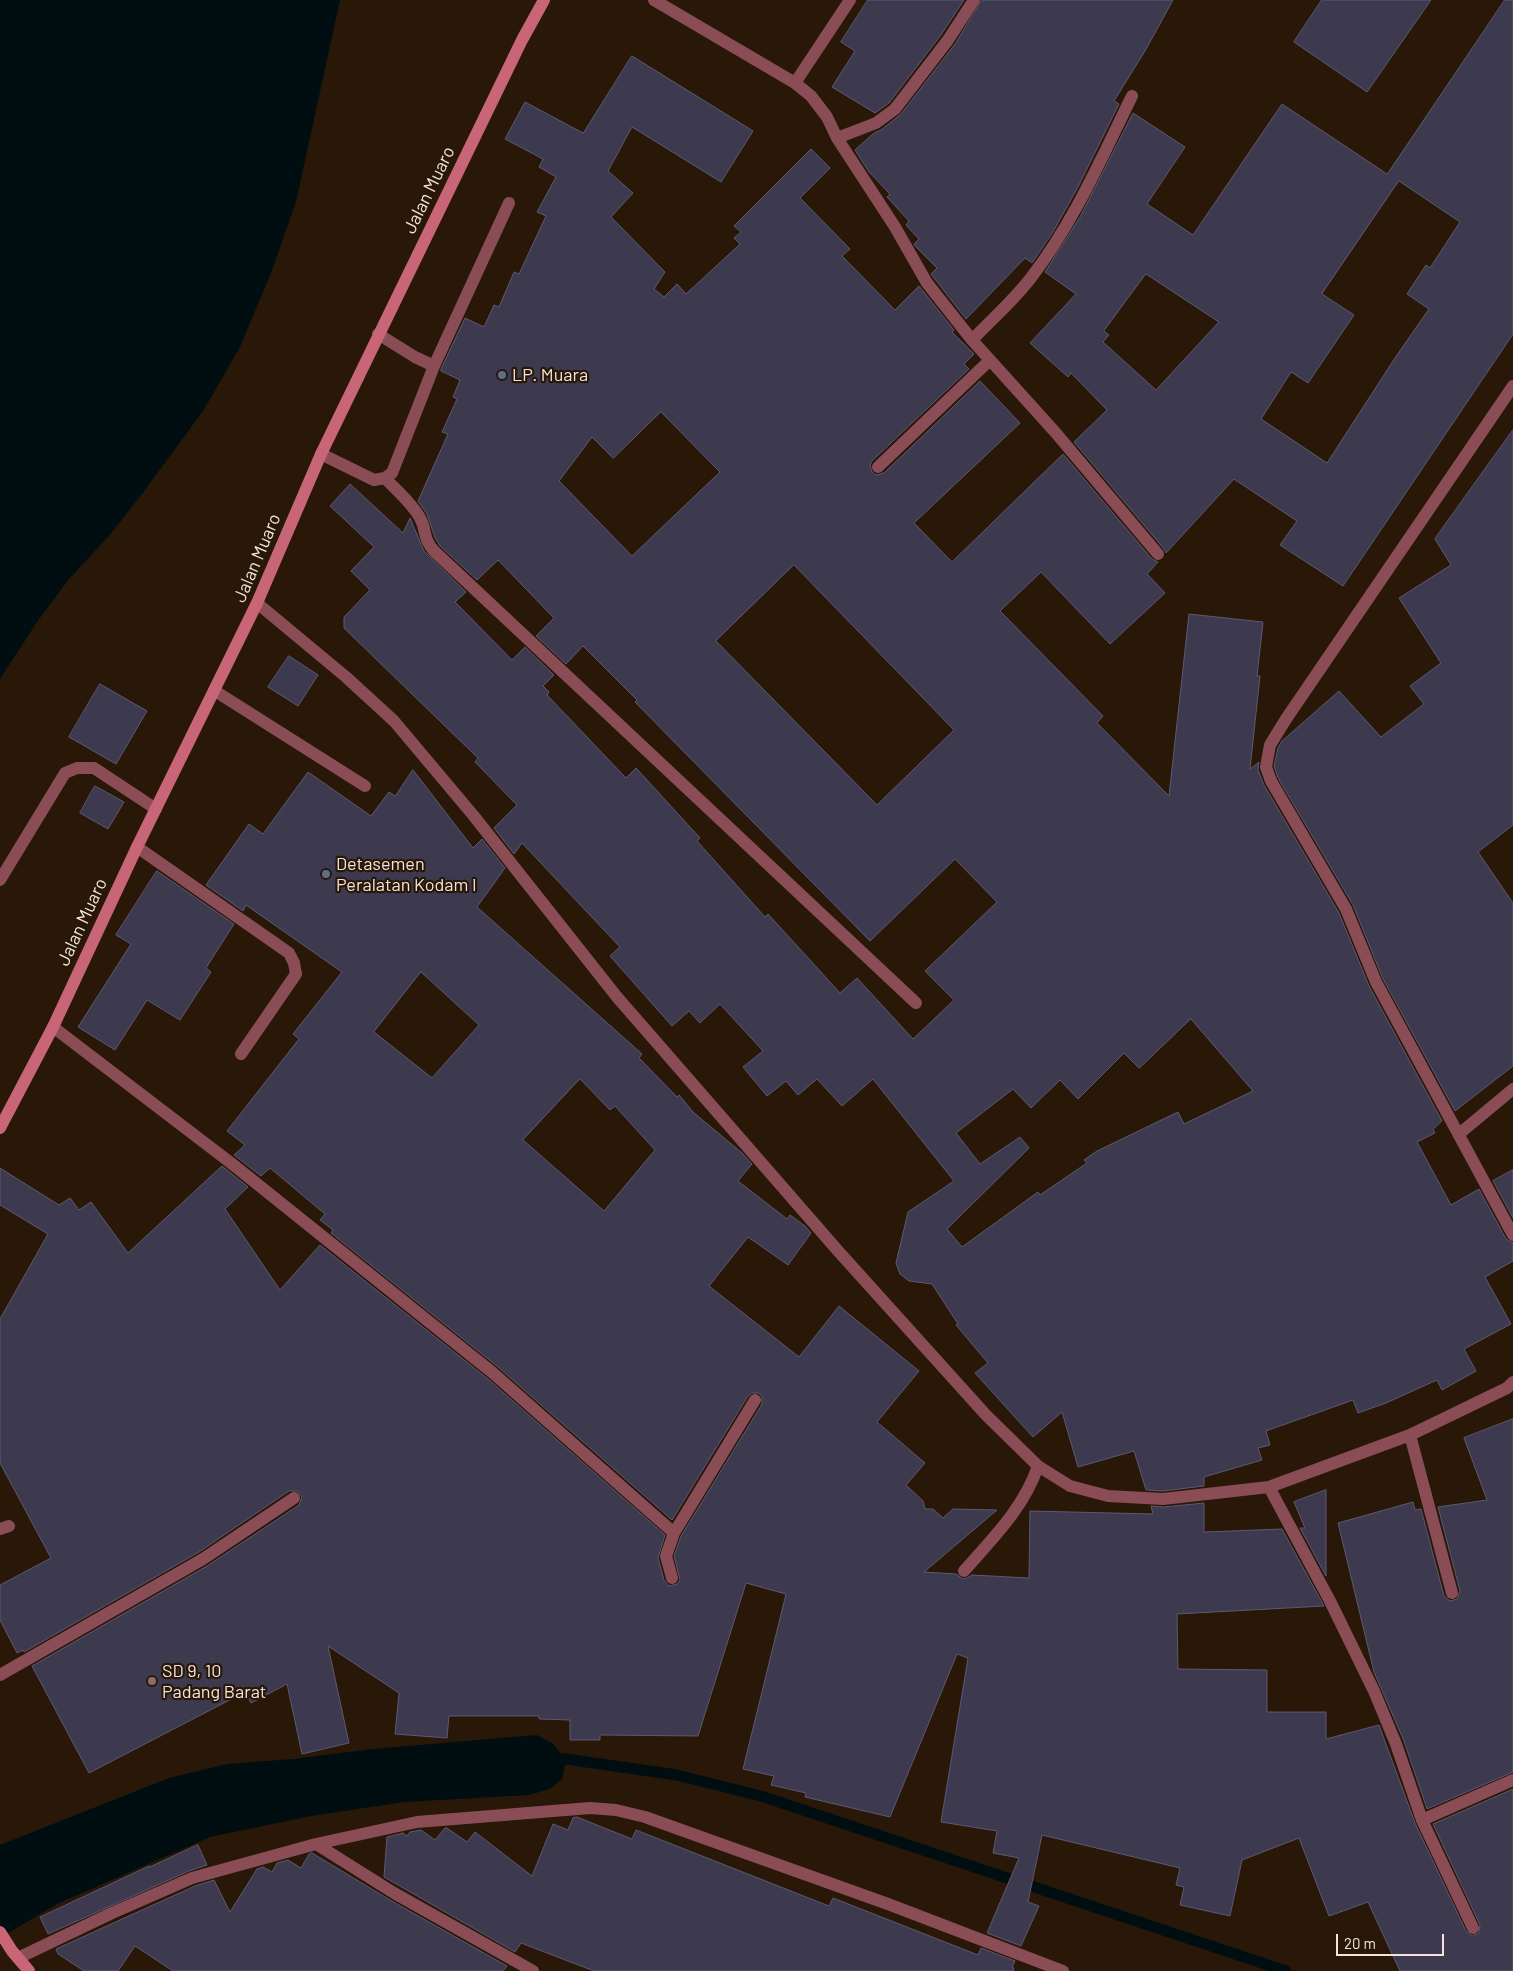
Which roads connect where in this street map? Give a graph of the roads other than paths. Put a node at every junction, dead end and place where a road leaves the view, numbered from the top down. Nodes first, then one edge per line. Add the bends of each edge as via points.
1 (544, 0) edge
2 (654, 0) edge
3 (850, 0) edge
4 (974, 0) edge
5 (795, 83) junction
6 (1132, 96) dead end
7 (837, 138) junction
8 (509, 203) dead end
9 (378, 334) junction
10 (972, 340) junction
11 (990, 360) junction
12 (434, 366) junction
13 (1513, 386) edge
14 (321, 454) junction
15 (878, 467) dead end
16 (385, 478) junction
17 (1158, 554) dead end
18 (257, 604) junction
19 (215, 691) junction
20 (365, 786) dead end
21 (156, 809) junction
22 (137, 847) junction
23 (0, 880) edge
24 (916, 1002) dead end
25 (53, 1027) junction
26 (241, 1054) dead end
27 (1513, 1089) edge
28 (0, 1128) edge
29 (1459, 1134) junction
30 (1513, 1234) edge
31 (1513, 1382) edge
32 (755, 1400) dead end
33 (1410, 1435) junction
34 (1038, 1466) junction
35 (1268, 1487) junction
36 (294, 1498) dead end
37 (674, 1533) junction
38 (964, 1571) dead end
39 (672, 1578) dead end
40 (1452, 1592) dead end
41 (0, 1675) edge
42 (1513, 1780) edge
43 (1422, 1820) junction
44 (316, 1844) junction
45 (1473, 1928) dead end
46 (0, 1932) edge
47 (15, 1954) junction
48 (29, 1971) edge
49 (533, 1971) edge
50 (1063, 1971) edge

1 - 9 main road, Jalan Muaro
2 - 5 street
3 - 5 street
4 - 7 street via 895,109 876,123
5 - 7 street via 811,96 827,117
6 - 10 street via 1079,204 1047,255 1029,281
7 - 10 street via 896,227 927,283
8 - 12 street
9 - 12 street
9 - 14 main road, Jalan Muaro
10 - 11 street
11 - 15 street
11 - 17 street
12 - 16 street via 392,473
13 - 29 street via 1270,745 1266,766 1271,781 1346,909 1376,982
14 - 16 street via 374,480
14 - 18 main road, Jalan Muaro
16 - 24 street via 422,520 425,538 434,551
18 - 19 main road, Jalan Muaro
18 - 34 street via 346,677 394,722 473,814 617,997 839,1252 972,1400
19 - 20 street
19 - 21 main road, Jalan Muaro
21 - 22 main road, Jalan Muaro
21 - 23 street via 94,768 71,770 65,773
22 - 25 main road, Jalan Muaro
22 - 26 street via 292,958 296,974
25 - 28 main road, Jalan Muaro
25 - 37 street via 493,1372
27 - 29 street
29 - 30 street
31 - 33 street via 1507,1388
32 - 37 street
33 - 35 street
33 - 40 street
34 - 35 street via 1070,1486 1108,1496 1164,1499
34 - 38 street via 1021,1503
35 - 43 street via 1374,1691
36 - 41 street via 202,1559
37 - 39 street via 666,1556
42 - 43 street
43 - 45 street
44 - 47 street via 192,1878
44 - 49 street via 394,1893
44 - 50 street via 417,1822 590,1808 616,1810 655,1820
46 - 47 main road
47 - 48 main road

